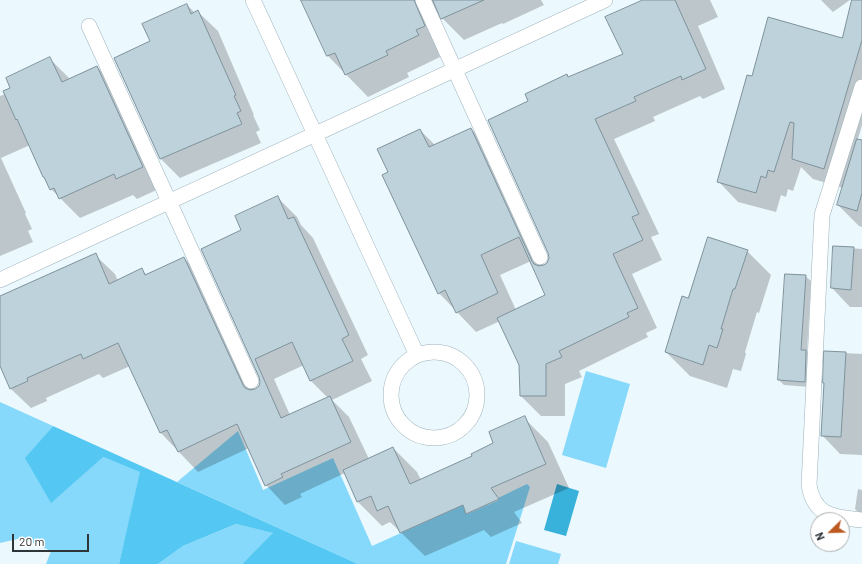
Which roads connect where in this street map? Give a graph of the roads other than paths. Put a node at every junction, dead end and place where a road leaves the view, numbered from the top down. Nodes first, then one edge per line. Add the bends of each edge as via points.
1 (253, 0) edge
2 (423, 0) edge
3 (605, 0) edge
4 (89, 26) dead end
5 (454, 69) junction
6 (862, 87) edge
7 (315, 135) junction
8 (170, 201) junction
9 (540, 256) dead end
10 (0, 280) edge
11 (417, 355) junction
12 (251, 381) dead end
13 (862, 520) edge

1 - 7 lane
2 - 5 lane
3 - 5 lane
4 - 8 lane
5 - 7 lane
5 - 9 lane
6 - 13 lane via 822,215 809,485 811,496 824,512
7 - 8 lane
7 - 11 lane
8 - 10 lane
8 - 12 lane
11 - 11 lane via 404,363 395,375 390,389 391,405 397,419 413,434 427,439 443,438 457,433 468,423 476,408 474,378 465,365 453,356 438,352

